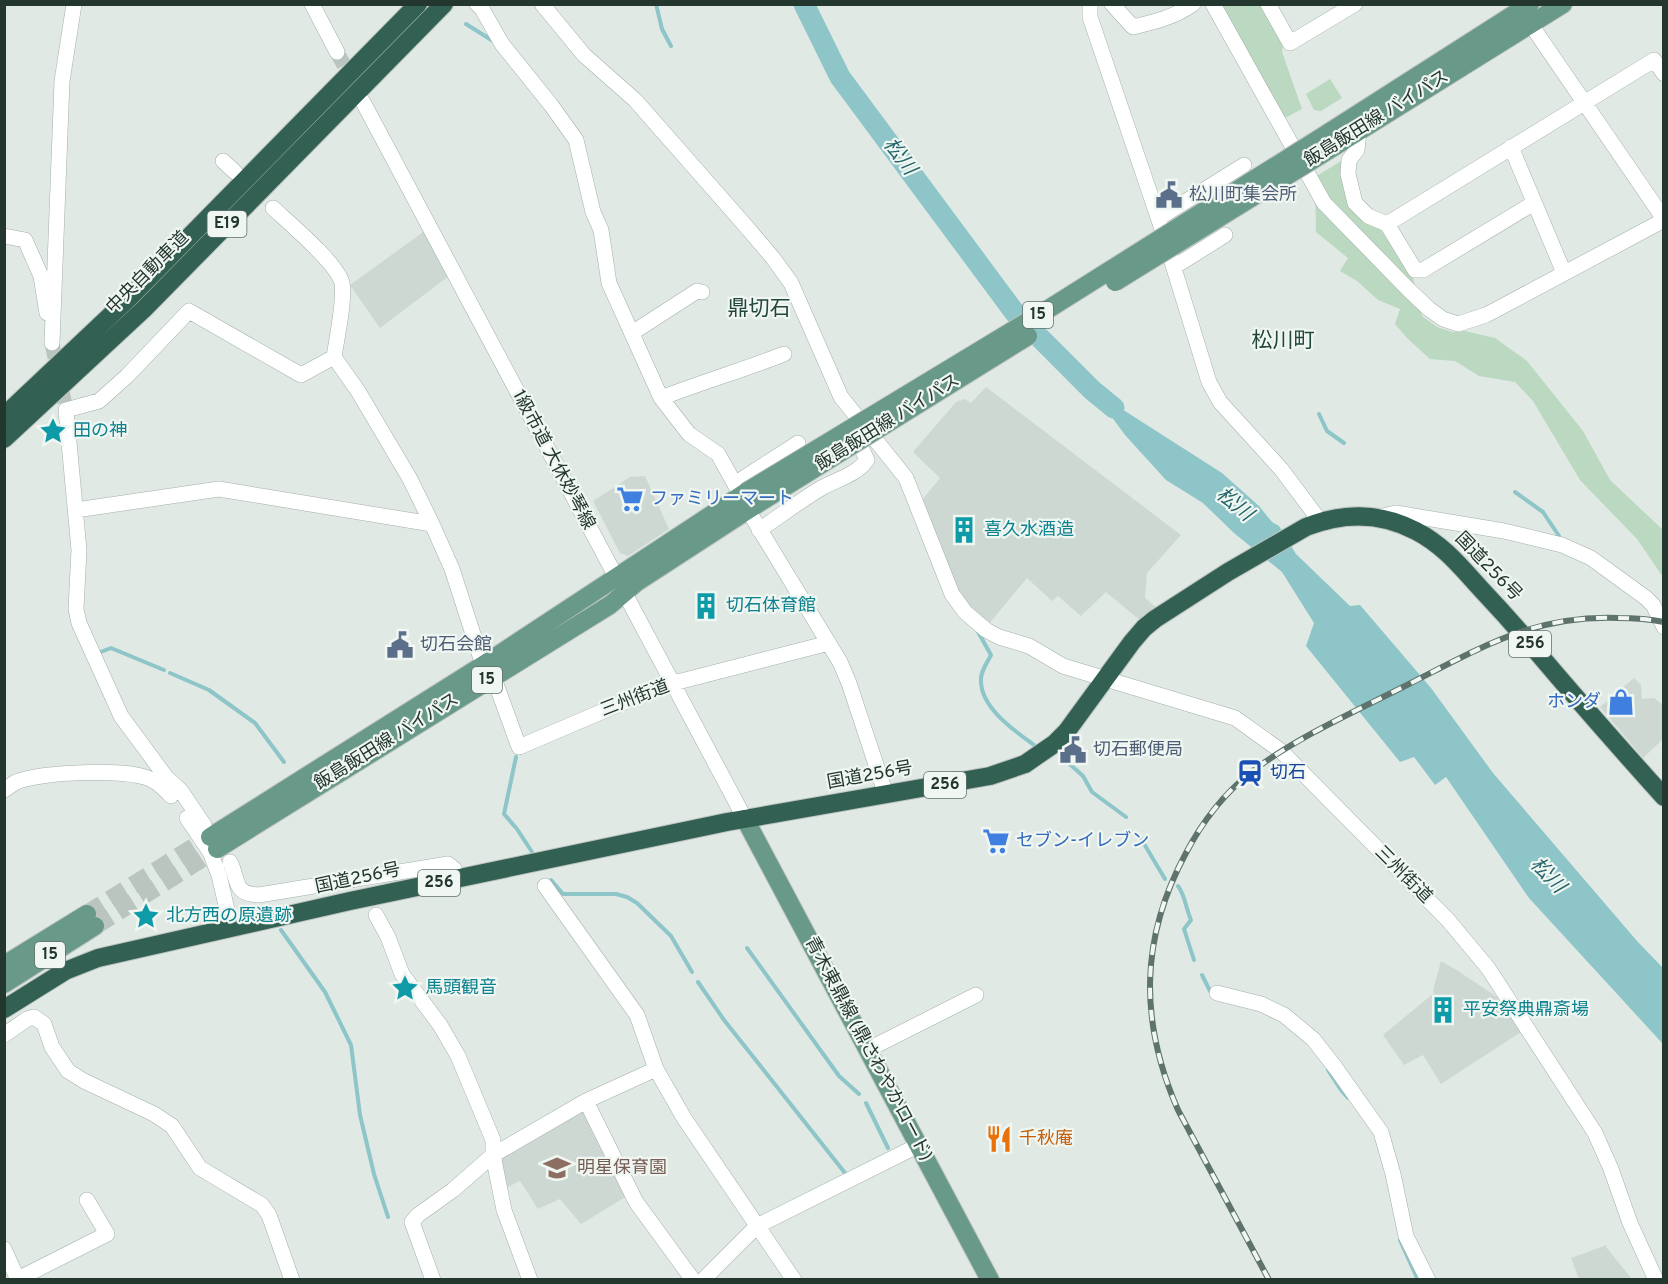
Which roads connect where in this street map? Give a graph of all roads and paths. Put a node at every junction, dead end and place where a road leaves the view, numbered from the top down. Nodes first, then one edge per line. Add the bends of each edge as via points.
1 (74, 4) edge
2 (312, 4) edge
3 (418, 4) edge
4 (444, 4) edge
5 (477, 4) edge
6 (542, 4) edge
7 (1090, 4) edge
8 (1112, 4) edge
9 (1193, 4) edge
10 (1213, 4) edge
11 (1268, 4) edge
12 (1355, 4) edge
13 (1563, 4) edge
14 (1525, 11) edge
15 (337, 52) tunnel mouth
16 (1664, 74) edge
17 (363, 102) dead end
18 (1585, 102) junction
19 (1359, 131) junction
20 (1331, 139) junction
21 (1511, 147) junction
22 (223, 161) dead end
23 (1244, 165) dead end
24 (235, 172) dead end
25 (1534, 203) junction
26 (273, 208) dead end
27 (1159, 218) junction
28 (1664, 220) edge
29 (1387, 224) junction
30 (1225, 235) dead end
31 (4, 236) edge
32 (1174, 267) junction
33 (1564, 273) junction
34 (702, 292) dead end
35 (632, 333) junction
36 (784, 354) dead end
37 (334, 357) junction
38 (661, 398) junction
39 (851, 411) junction
40 (4, 416) edge
41 (4, 439) edge
42 (798, 443) dead end
43 (745, 497) junction
44 (76, 510) junction
45 (1378, 517) junction
46 (432, 524) junction
47 (1313, 524) junction
48 (759, 530) junction
49 (621, 586) junction
50 (1664, 627) edge
51 (829, 643) junction
52 (487, 671) junction
53 (1105, 679) junction
54 (672, 684) junction
55 (4, 790) edge
56 (886, 795) junction
57 (1664, 797) edge
58 (745, 819) junction
59 (215, 843) junction
60 (459, 879) junction
61 (545, 886) dead end
62 (376, 915) dead end
63 (231, 927) junction
64 (4, 965) edge
65 (4, 984) edge
66 (1217, 993) dead end
67 (976, 994) dead end
68 (4, 1009) edge
69 (4, 1035) edge
70 (869, 1049) junction
71 (656, 1069) junction
72 (586, 1101) junction
73 (919, 1145) junction
74 (494, 1155) junction
75 (87, 1200) dead end
76 (758, 1226) junction
77 (4, 1249) edge
78 (18, 1279) edge
79 (292, 1280) edge
80 (433, 1280) edge
81 (530, 1280) edge
82 (693, 1280) edge
83 (704, 1280) edge
84 (794, 1280) edge
85 (990, 1280) edge
86 (1428, 1280) edge
87 (1656, 1280) edge

1 - 31 street via 62,81 52,343 41,276 25,240
2 - 15 street
3 - 40 highway, 中央自動車道 / E19 via 130,297
4 - 41 highway, 中央自動車道 / E19 via 144,309
5 - 35 street via 502,44 576,140 601,230 609,283
6 - 39 street via 578,48 635,100 773,258 791,283 841,397
7 - 27 street via 1092,25
8 - 9 street via 1133,27 1162,20
10 - 33 street via 1324,204 1429,309 1458,324 1486,315
11 - 12 street via 1290,43
13 - 14 main road, 飯島飯田線 バイパス / 15
14 - 18 street
14 - 19 main road, 飯島飯田線 バイパス / 15
14 - 20 main road, 飯島飯田線 バイパス / 15
16 - 18 street via 1654,60
17 - 49 street, 1級市道 大休妙琴線
18 - 21 street
18 - 28 street
19 - 20 main road, 飯島飯田線 バイパス / 15
19 - 29 street via 1348,174 1355,203 1368,216
20 - 43 main road, 飯島飯田線 バイパス / 15, bridge
21 - 25 street
21 - 29 street
22 - 24 street
23 - 27 street
25 - 29 street via 1419,271
25 - 33 street
26 - 37 street via 330,263 340,278 342,294
27 - 32 street
28 - 33 street
30 - 32 street
32 - 47 street via 1209,382 1221,402 1266,451
34 - 35 street via 697,291
35 - 38 street
36 - 38 street
37 - 44 street via 302,375 189,311 99,400 66,410
37 - 46 street via 410,479
38 - 43 street via 689,434 718,454
39 - 48 street via 847,418 865,463
39 - 53 street, 三州街道 via 906,478 952,594 965,612 999,637 1029,646 1063,666
42 - 43 street
43 - 48 street
43 - 49 main road, 飯島飯田線 バイパス / 15
44 - 46 street via 219,489
44 - 59 street via 79,623 121,716 181,791
45 - 47 highway, 国道256号 / 256 via 1352,516
45 - 50 street via 1396,513 1566,546 1591,558 1646,598
45 - 57 highway, 国道256号 / 256 via 1415,530 1454,558
46 - 52 street
47 - 53 highway, 国道256号 / 256 via 1155,618
48 - 51 street
49 - 52 main road, 飯島飯田線 バイパス / 15
49 - 54 street, 1級市道 大休妙琴線
51 - 54 street, 三州街道
51 - 56 street via 849,683
52 - 54 street, 三州街道 via 496,684 519,747
52 - 59 main road, 飯島飯田線 バイパス / 15
53 - 56 highway, 国道256号 / 256 via 1067,731 1024,764 990,776
53 - 87 street, 三州街道 via 1227,715 1263,736 1448,920 1488,968 1595,1133
54 - 58 street, 1級市道 大休妙琴線
55 - 63 street via 36,777 70,774 137,775 164,788 210,852
56 - 58 highway, 国道256号 / 256
58 - 60 highway, 国道256号 / 256
58 - 70 main road, 青木東鼎線 (鼎さわやかロード)
59 - 60 street via 237,885 250,895 448,864
60 - 63 highway, 国道256号 / 256
61 - 71 street via 638,1015
62 - 74 street via 402,974 458,1056 493,1140
63 - 68 highway, 国道256号 / 256 via 98,958 65,971
64 - 65 main road, 15 via 91,920
66 - 86 street via 1262,1004 1284,1015 1313,1039 1335,1067 1381,1132 1406,1236
67 - 70 street
69 - 79 street via 27,1019 40,1020 68,1071 172,1126 200,1168 262,1205
70 - 73 main road, 青木東鼎線 (鼎さわやかロード)
71 - 72 street
71 - 76 street via 684,1118
72 - 74 street
72 - 82 street via 636,1202
73 - 76 street
73 - 85 main road, 青木東鼎線 (鼎さわやかロード)
74 - 80 street via 412,1222
74 - 81 street via 504,1210
75 - 78 street via 107,1234
76 - 83 street
76 - 84 street
77 - 78 street

